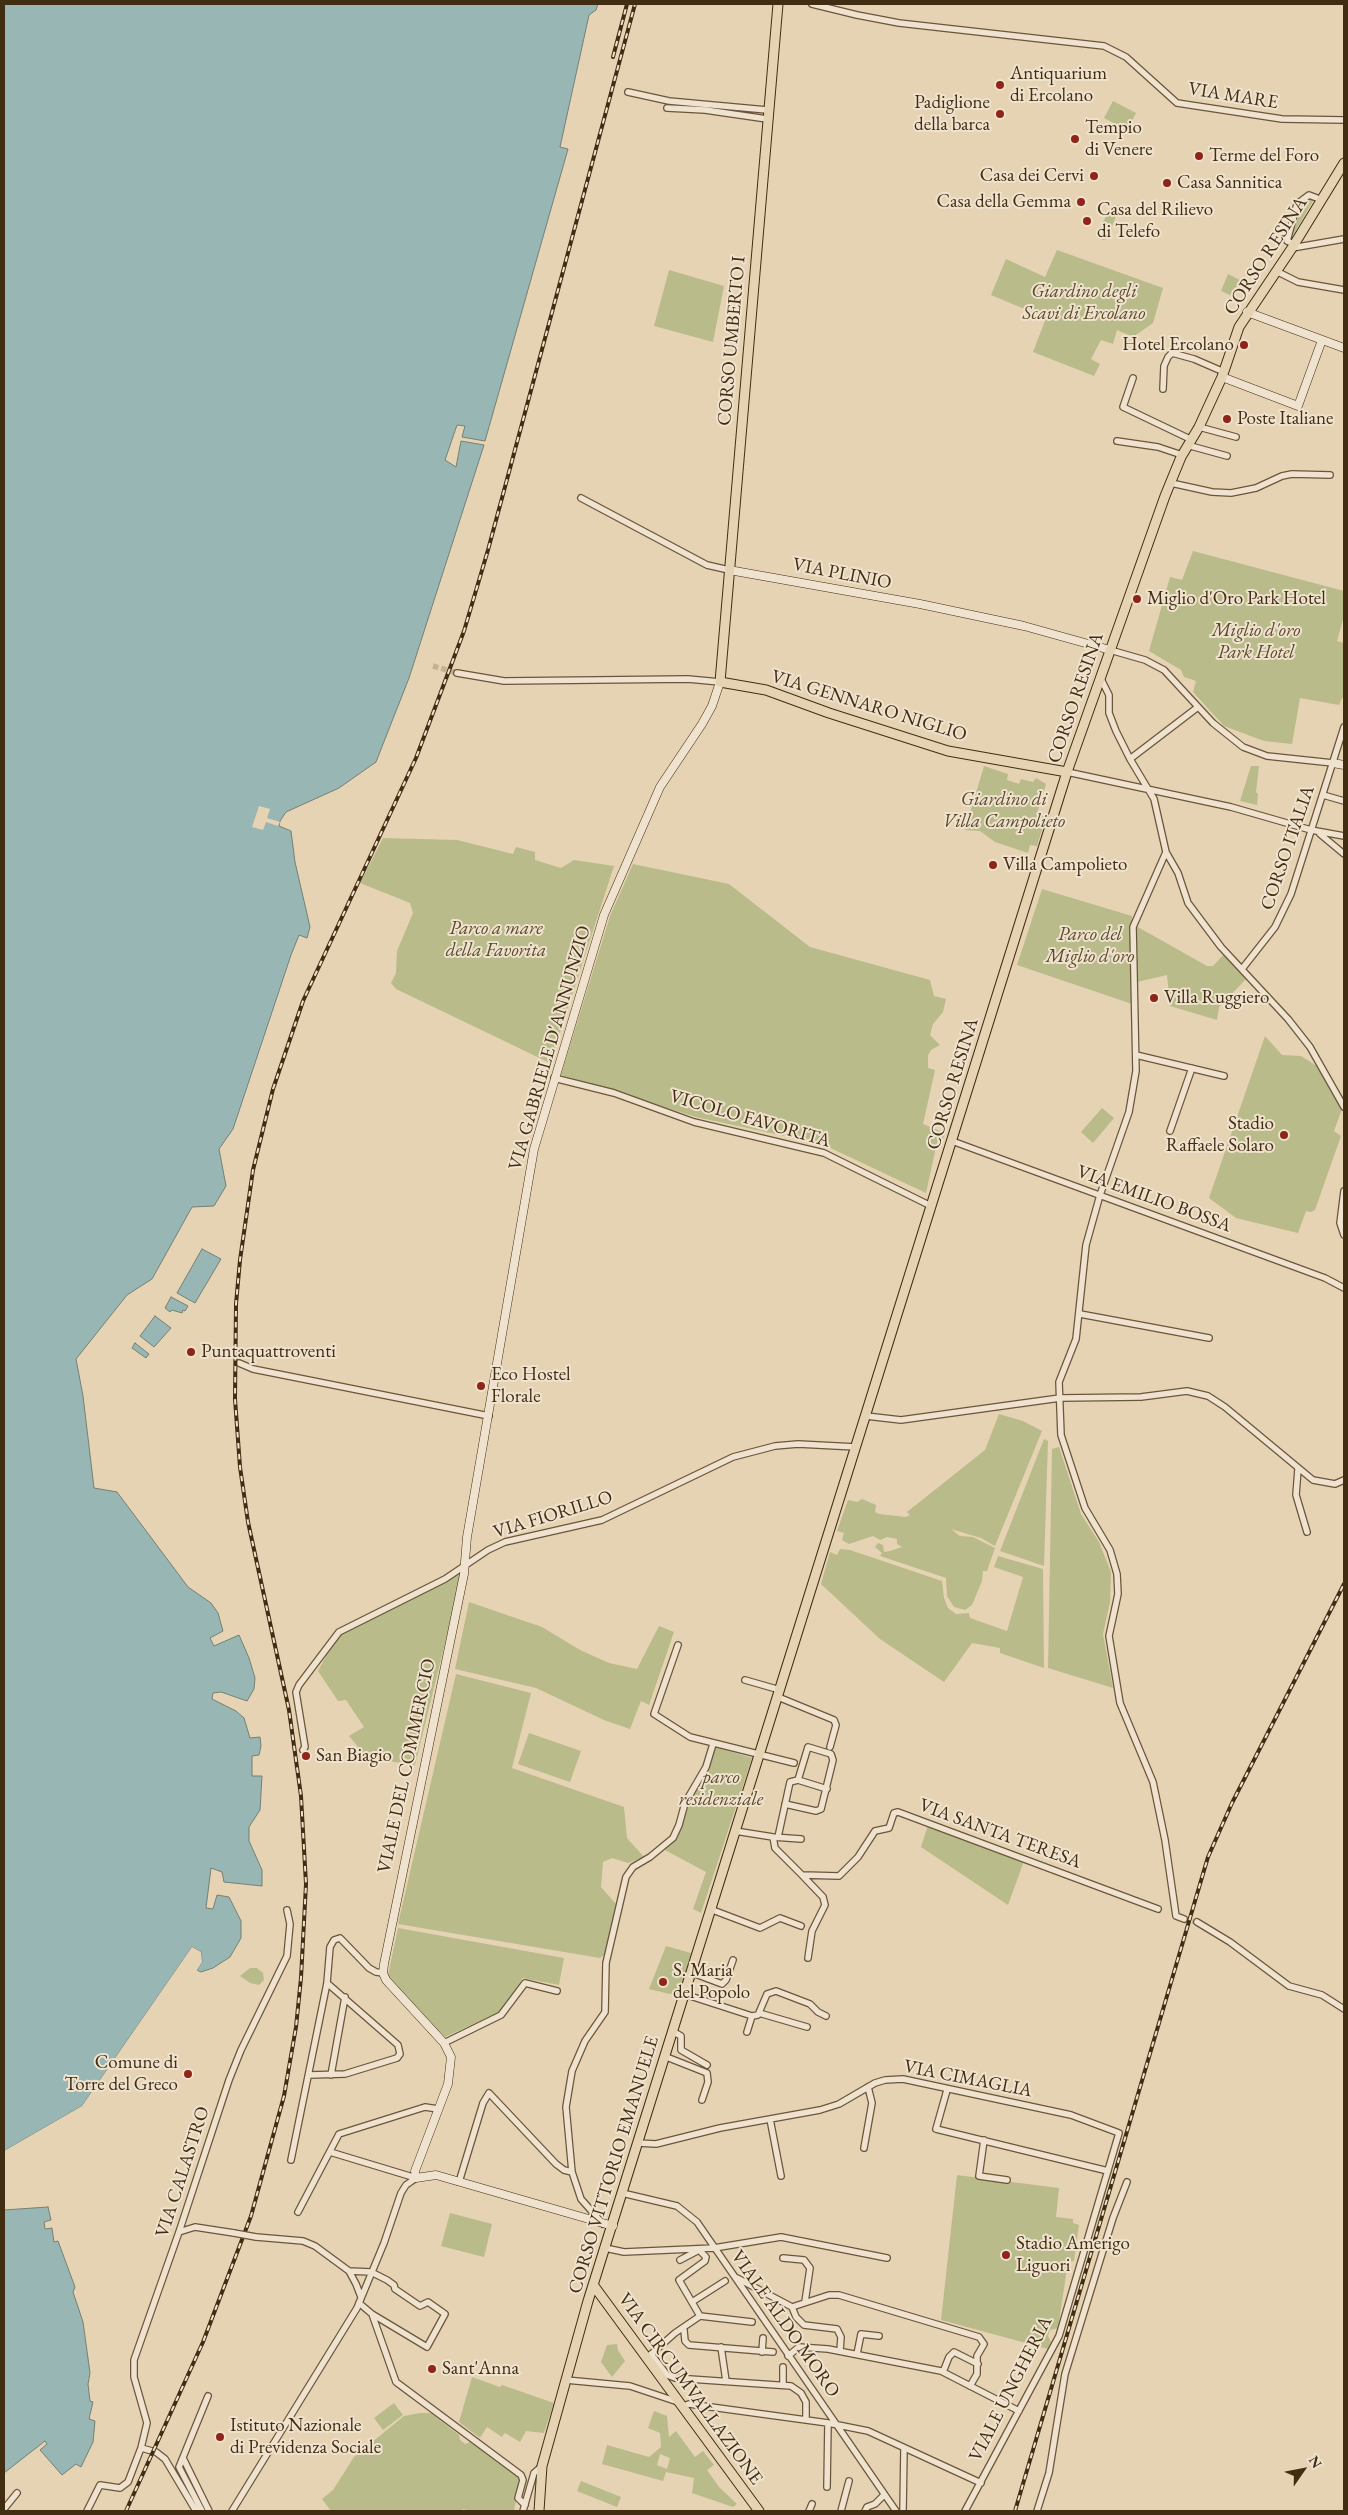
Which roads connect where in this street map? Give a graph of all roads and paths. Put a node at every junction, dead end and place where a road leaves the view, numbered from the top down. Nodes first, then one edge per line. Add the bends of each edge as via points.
1 (778, 4) edge
2 (812, 4) edge
3 (628, 92) dead end
4 (667, 108) dead end
5 (767, 115) junction
6 (1344, 120) edge
7 (1344, 163) edge
8 (1322, 200) junction
9 (1344, 239) edge
10 (1293, 246) junction
11 (1276, 271) junction
12 (1344, 290) edge
13 (1247, 312) junction
14 (1322, 340) junction
15 (1344, 348) edge
16 (1223, 374) junction
17 (1133, 378) dead end
18 (1163, 389) dead end
19 (1199, 426) junction
20 (1236, 437) dead end
21 (1117, 441) dead end
22 (1189, 442) junction
23 (1182, 454) junction
24 (1227, 456) dead end
25 (1330, 475) dead end
26 (1170, 483) junction
27 (581, 498) dead end
28 (729, 570) junction
29 (1110, 650) junction
30 (457, 673) tunnel mouth
31 (1100, 679) junction
32 (720, 682) junction
33 (1198, 707) junction
34 (1344, 727) edge
35 (1130, 759) junction
36 (1332, 763) junction
37 (1344, 765) edge
38 (1067, 772) junction
39 (1147, 788) junction
40 (1323, 795) junction
41 (1344, 801) edge
42 (1311, 830) junction
43 (1319, 832) junction
44 (1344, 836) edge
45 (1166, 852) junction
46 (1344, 854) edge
47 (1242, 969) junction
48 (1136, 1055) junction
49 (1192, 1068) junction
50 (1224, 1076) dead end
51 (554, 1078) junction
52 (1344, 1107) edge
53 (1170, 1131) dead end
54 (952, 1141) junction
55 (1344, 1192) edge
56 (1100, 1195) junction
57 (931, 1206) junction
58 (1344, 1235) edge
59 (1344, 1288) edge
60 (1080, 1314) junction
61 (1209, 1338) dead end
62 (239, 1363) dead end
63 (1060, 1398) junction
64 (489, 1416) junction
65 (866, 1416) junction
66 (856, 1447) junction
67 (1298, 1469) junction
68 (1344, 1480) edge
69 (1307, 1532) dead end
70 (464, 1566) junction
71 (678, 1645) dead end
72 (745, 1680) dead end
73 (779, 1693) junction
74 (713, 1744) junction
75 (830, 1747) dead end
76 (303, 1750) dead end
77 (759, 1756) junction
78 (794, 1763) dead end
79 (798, 1780) junction
80 (827, 1789) junction
81 (785, 1804) junction
82 (735, 1831) junction
83 (775, 1837) junction
84 (801, 1839) dead end
85 (802, 1875) junction
86 (710, 1909) junction
87 (1158, 1909) dead end
88 (287, 1910) dead end
89 (1184, 1919) dead end
90 (1196, 1922) tunnel mouth
91 (801, 1926) dead end
92 (808, 1958) dead end
93 (733, 1960) dead end
94 (690, 1972) junction
95 (383, 1973) junction
96 (327, 1983) junction
97 (557, 1991) dead end
98 (684, 1994) junction
99 (345, 1997) junction
100 (1344, 2009) edge
101 (759, 2013) junction
102 (752, 2016) junction
103 (826, 2016) dead end
104 (806, 2027) dead end
105 (672, 2031) junction
106 (747, 2032) dead end
107 (444, 2043) junction
108 (664, 2056) junction
109 (707, 2065) dead end
110 (309, 2074) junction
111 (331, 2075) junction
112 (868, 2088) junction
113 (947, 2090) junction
114 (702, 2100) dead end
115 (438, 2109) junction
116 (770, 2119) junction
117 (1119, 2133) joint
118 (984, 2140) junction
119 (638, 2143) junction
120 (864, 2148) dead end
121 (330, 2152) junction
122 (291, 2160) dead end
123 (1108, 2171) junction
124 (572, 2172) junction
125 (781, 2176) dead end
126 (416, 2178) junction
127 (1007, 2180) dead end
128 (459, 2182) junction
129 (1127, 2182) dead end
130 (622, 2193) junction
131 (186, 2212) junction
132 (298, 2212) dead end
133 (603, 2224) junction
134 (612, 2226) junction
135 (195, 2227) junction
136 (179, 2232) junction
137 (606, 2248) junction
138 (714, 2248) junction
139 (783, 2258) dead end
140 (887, 2258) dead end
141 (680, 2260) dead end
142 (349, 2271) junction
143 (371, 2272) junction
144 (734, 2276) junction
145 (724, 2281) dead end
146 (594, 2286) junction
147 (360, 2300) junction
148 (692, 2302) junction
149 (805, 2302) junction
150 (792, 2307) junction
151 (372, 2314) junction
152 (700, 2316) junction
153 (752, 2322) dead end
154 (684, 2330) dead end
155 (879, 2336) dead end
156 (763, 2338) dead end
157 (721, 2348) junction
158 (840, 2351) junction
159 (762, 2352) junction
160 (773, 2352) dead end
161 (857, 2354) junction
162 (649, 2356) junction
163 (788, 2356) junction
164 (978, 2364) junction
165 (783, 2367) dead end
166 (943, 2372) junction
167 (566, 2380) junction
168 (726, 2381) junction
169 (783, 2385) junction
170 (970, 2386) junction
171 (208, 2396) dead end
172 (682, 2404) junction
173 (1019, 2411) junction
174 (806, 2420) junction
175 (832, 2423) junction
176 (143, 2448) junction
177 (904, 2448) junction
178 (183, 2458) junction
179 (542, 2466) junction
180 (849, 2481) dead end
181 (981, 2483) junction
182 (827, 2487) dead end
183 (17, 2492) dead end
184 (884, 2494) junction
185 (812, 2504) dead end
186 (524, 2508) edge
187 (4, 2509) edge
188 (87, 2511) edge
189 (196, 2511) edge
190 (202, 2511) edge
191 (210, 2511) edge
192 (232, 2511) edge
193 (539, 2511) edge
194 (760, 2511) edge
195 (809, 2511) edge
196 (841, 2511) edge
197 (865, 2511) edge
198 (896, 2511) edge
199 (903, 2511) edge
200 (965, 2511) edge
201 (1037, 2511) edge

1 - 5 main road, CORSO UMBERTO I
2 - 6 street, VIA MARE via 899,23 1104,46 1126,57 1177,103 1282,119
3 - 5 street
4 - 5 street
5 - 28 main road, CORSO UMBERTO I
7 - 8 main road, CORSO RESINA
8 - 10 main road, CORSO RESINA
8 - 10 street via 1309,195 1297,204 1287,241
9 - 10 street
10 - 11 main road, CORSO RESINA
11 - 12 street via 1298,282
11 - 13 main road, CORSO RESINA
13 - 14 street
13 - 16 main road, CORSO RESINA
14 - 15 street
14 - 16 street via 1298,406
16 - 18 street via 1194,359 1172,353 1164,366
16 - 19 main road, CORSO RESINA
17 - 22 street via 1123,406
19 - 20 street
19 - 22 main road, CORSO RESINA
21 - 23 street
22 - 23 main road, CORSO RESINA
22 - 24 street
23 - 26 main road, CORSO RESINA
25 - 26 street via 1287,475 1256,488 1231,493
26 - 29 main road, CORSO RESINA
27 - 28 street, VIA PLINIO via 707,565
28 - 29 street, VIA PLINIO via 940,608 1024,626
28 - 32 main road, CORSO UMBERTO I
29 - 31 main road, CORSO RESINA
29 - 33 street via 1154,664 1172,678
30 - 32 street via 504,680 688,679
31 - 35 street via 1109,695 1109,713
31 - 38 main road, CORSO RESINA
32 - 38 main road, VIA GENNARO NIGLIO via 766,690 829,714 948,750
32 - 51 street, VIA GABRIELE D'ANNUNZIO via 706,718 660,787 604,915
33 - 35 street
33 - 36 street via 1227,736 1256,753
34 - 36 street, CORSO ITALIA
35 - 39 street
36 - 37 street
36 - 40 street, CORSO ITALIA
38 - 39 street
38 - 54 main road, CORSO RESINA
39 - 42 street via 1275,818
39 - 45 street via 1154,799
40 - 41 street
40 - 42 street, CORSO ITALIA
42 - 43 street
42 - 47 street, CORSO ITALIA via 1291,894 1275,927
43 - 44 street
43 - 46 street
45 - 47 street via 1178,872 1188,903
45 - 48 street via 1133,927
47 - 52 street via 1326,1064
48 - 49 street
48 - 56 street via 1129,1112
49 - 50 street
49 - 53 street
51 - 57 street, VICOLO FAVORITA via 614,1092 694,1122 824,1153
51 - 64 street, VIA GABRIELE D'ANNUNZIO via 534,1149
54 - 56 street, VIA EMILIO BOSSA
54 - 57 main road, CORSO RESINA
55 - 58 street via 1340,1223
56 - 59 street, VIA EMILIO BOSSA via 1325,1278
56 - 60 street via 1086,1245
57 - 65 main road, CORSO RESINA
60 - 61 street
60 - 63 street via 1076,1339 1059,1382
62 - 64 street via 253,1369
63 - 65 street via 901,1420
63 - 67 street via 1141,1397 1187,1391 1208,1396 1226,1407
63 - 89 street via 1061,1435 1085,1508 1110,1550 1117,1574 1118,1594 1109,1636 1120,1703 1153,1782 1176,1916
64 - 70 street, VIA GABRIELE D'ANNUNZIO
65 - 66 main road, CORSO RESINA
66 - 70 street, VIA FIORILLO via 798,1444 775,1446 733,1457 602,1520 506,1542
66 - 73 main road, CORSO VITTORIO EMANUELE
67 - 68 street via 1324,1484
67 - 69 street via 1296,1495
70 - 76 street, VIA FIORILLO via 445,1579 339,1632 296,1692
70 - 95 street, VIALE DEL COMMERCIO
71 - 74 street via 654,1714 690,1737
72 - 73 street
73 - 75 street via 834,1720 836,1725
73 - 77 main road, CORSO VITTORIO EMANUELE
74 - 77 street
74 - 124 street via 706,1767 685,1803 673,1838 629,1872 617,1908 606,1963 606,2006 572,2070 566,2107
77 - 78 street
77 - 82 main road, CORSO VITTORIO EMANUELE
79 - 80 street
79 - 80 street via 806,1749 813,1747 833,1757
79 - 81 street via 790,1782
80 - 81 street via 823,1807 818,1811
81 - 83 street
82 - 83 street
82 - 86 main road, CORSO VITTORIO EMANUELE
83 - 84 street
83 - 85 street via 775,1848
85 - 87 street, VIA SANTA TERESA via 838,1876 858,1856 875,1831 889,1828 897,1812
85 - 92 street via 824,1901 812,1930
86 - 91 street via 760,1928 780,1918
86 - 94 main road, CORSO VITTORIO EMANUELE
88 - 131 street, VIA CALASTRO via 290,1924 286,1956 228,2080
90 - 100 street via 1230,1942 1289,1986 1322,1995
93 - 94 street via 722,1984
94 - 98 main road, CORSO VITTORIO EMANUELE
95 - 96 street via 369,1968 340,1938 336,1938 330,1947
95 - 107 street via 391,1987
96 - 99 street
96 - 110 street
97 - 107 street via 525,1983 501,2014
98 - 102 street
98 - 105 main road, CORSO VITTORIO EMANUELE
99 - 111 street
99 - 111 street via 398,2046 400,2054 367,2069
101 - 102 street
101 - 103 street via 767,1994 776,1991 810,2004
101 - 104 street
102 - 106 street
105 - 108 main road, CORSO VITTORIO EMANUELE
105 - 109 street via 681,2036 681,2050
107 - 115 street via 452,2065
108 - 114 street via 707,2073 708,2082
108 - 119 main road, CORSO VITTORIO EMANUELE
110 - 111 street
110 - 122 street
112 - 113 street, VIA CIMAGLIA via 885,2080 903,2079
112 - 116 street, VIA CIMAGLIA via 840,2104
112 - 120 street via 872,2102
113 - 117 street, VIA CIMAGLIA via 1071,2115
113 - 118 street via 936,2129
115 - 121 street via 425,2107 339,2134
115 - 126 street via 415,2171
116 - 119 street, VIA CIMAGLIA via 656,2144
116 - 125 street
117 - 123 street, VIALE UNGHERIA
118 - 123 street
118 - 127 street via 979,2176
119 - 130 main road, CORSO VITTORIO EMANUELE
121 - 126 street
121 - 132 street
123 - 173 street, VIALE UNGHERIA via 1059,2336
124 - 128 street via 556,2164 489,2093
124 - 133 street via 581,2199
126 - 128 street via 436,2175
126 - 143 street via 400,2194
128 - 133 street
129 - 201 street via 1112,2218 1065,2374 1049,2473
130 - 134 main road, CORSO VITTORIO EMANUELE
130 - 138 street, VIALE ALDO MORO via 677,2206 697,2222
131 - 135 street
131 - 136 street, VIA CALASTRO
133 - 134 street
134 - 137 main road, CORSO VITTORIO EMANUELE
135 - 136 street
135 - 142 street, bridge via 303,2241
136 - 176 street, VIA CALASTRO via 134,2360 134,2377 147,2422
137 - 138 street via 624,2252
137 - 146 main road, CORSO VITTORIO EMANUELE
138 - 140 street via 780,2237
138 - 144 street, VIALE ALDO MORO
139 - 149 street via 804,2260 810,2268
141 - 148 street via 699,2250 706,2257 706,2261 679,2278
142 - 143 street
142 - 147 street
143 - 147 street
143 - 151 street via 387,2280 420,2306 428,2302 445,2314 427,2347
144 - 150 street
144 - 163 street, VIALE ALDO MORO
145 - 148 street
146 - 162 main road, VIA CIRCUMVALLAZIONE
146 - 167 main road, CORSO VITTORIO EMANUELE
147 - 151 street
147 - 192 street
148 - 152 street
149 - 150 street
149 - 164 street via 839,2295 968,2332 980,2337 984,2344
150 - 158 street via 802,2323 837,2329 841,2337
151 - 186 street via 396,2382 517,2472 523,2480 518,2498
152 - 153 street
152 - 162 street
154 - 157 street via 686,2344
155 - 161 street via 861,2334
156 - 159 street
157 - 159 street
157 - 168 street
158 - 161 street
158 - 163 street via 799,2347
159 - 160 street
161 - 166 street
162 - 168 street via 670,2376
162 - 172 main road, VIA CIRCUMVALLAZIONE
163 - 175 street, VIALE ALDO MORO
164 - 166 street via 954,2352
164 - 170 street
165 - 169 street
166 - 170 street
167 - 172 street via 630,2386
167 - 179 main road, CORSO VITTORIO EMANUELE
168 - 169 street
169 - 174 street via 801,2393 808,2410
170 - 173 street
171 - 178 street
172 - 174 street
172 - 194 main road, VIA CIRCUMVALLAZIONE
173 - 181 street, VIALE UNGHERIA
174 - 175 street
175 - 177 street via 868,2431
175 - 182 street
175 - 184 street, VIALE ALDO MORO
176 - 188 street, VIA CALASTRO via 128,2482 120,2488 100,2486
176 - 189 street via 164,2459
177 - 181 street
177 - 199 street
178 - 190 street via 180,2469
178 - 191 street
179 - 186 street via 534,2473
179 - 193 main road, CORSO VITTORIO EMANUELE
180 - 196 street
181 - 200 street, VIALE UNGHERIA
183 - 187 street
184 - 197 street
184 - 198 street, VIALE ALDO MORO
185 - 195 street

